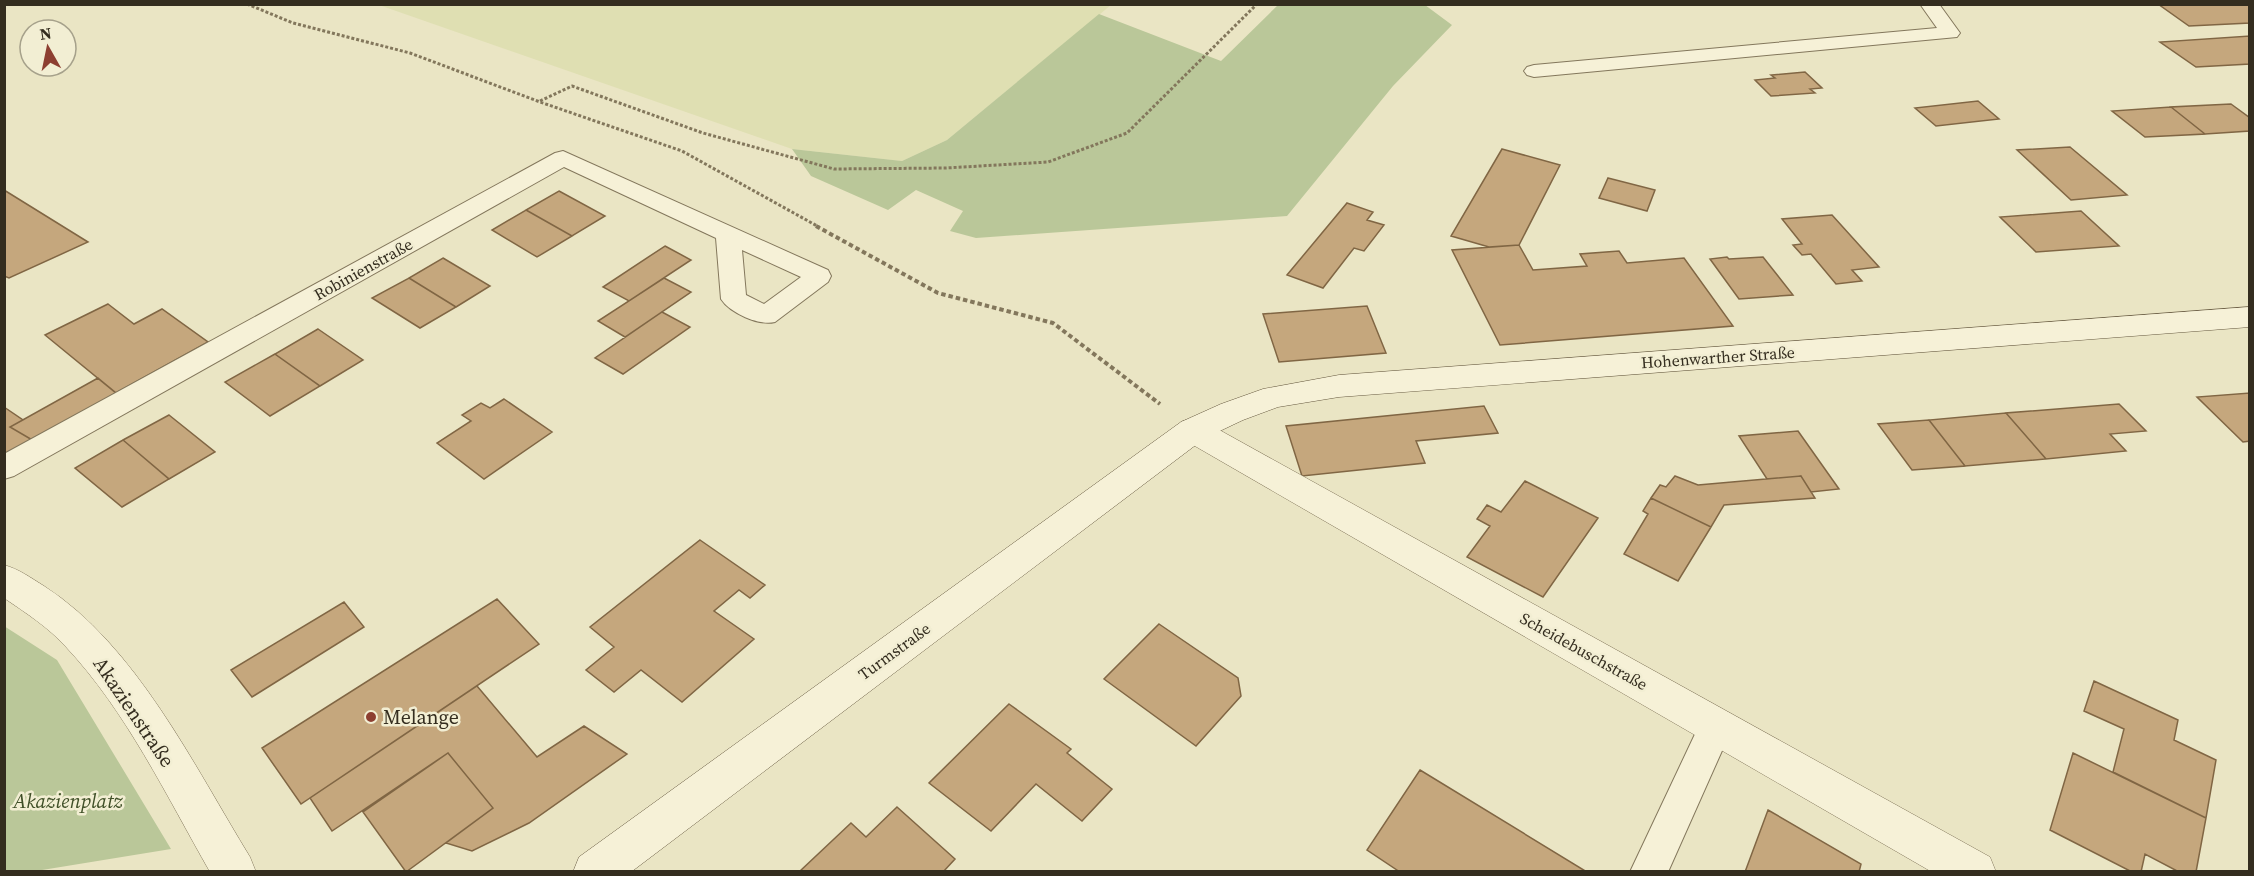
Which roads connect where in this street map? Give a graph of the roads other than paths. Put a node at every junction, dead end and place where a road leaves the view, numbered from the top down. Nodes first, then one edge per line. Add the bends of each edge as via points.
1 (1929, 4) edge
2 (1534, 71) dead end
3 (728, 233) dead end
4 (2250, 317) edge
5 (1193, 430) junction
6 (4, 468) edge
7 (4, 579) edge
8 (1716, 726) junction
9 (234, 872) edge
10 (595, 872) edge
11 (1649, 872) edge
12 (1974, 872) edge

1 - 2 lane via 1950,33
3 - 6 lane, Robinienstraße via 563,158
4 - 5 street, Hohenwarther Straße via 1339,386 1274,398
5 - 8 street, Scheidebuschstraße
5 - 10 street, Turmstraße
7 - 9 street, Akazienstraße via 50,609 106,665 155,737
8 - 11 lane
8 - 12 street, Scheidebuschstraße

